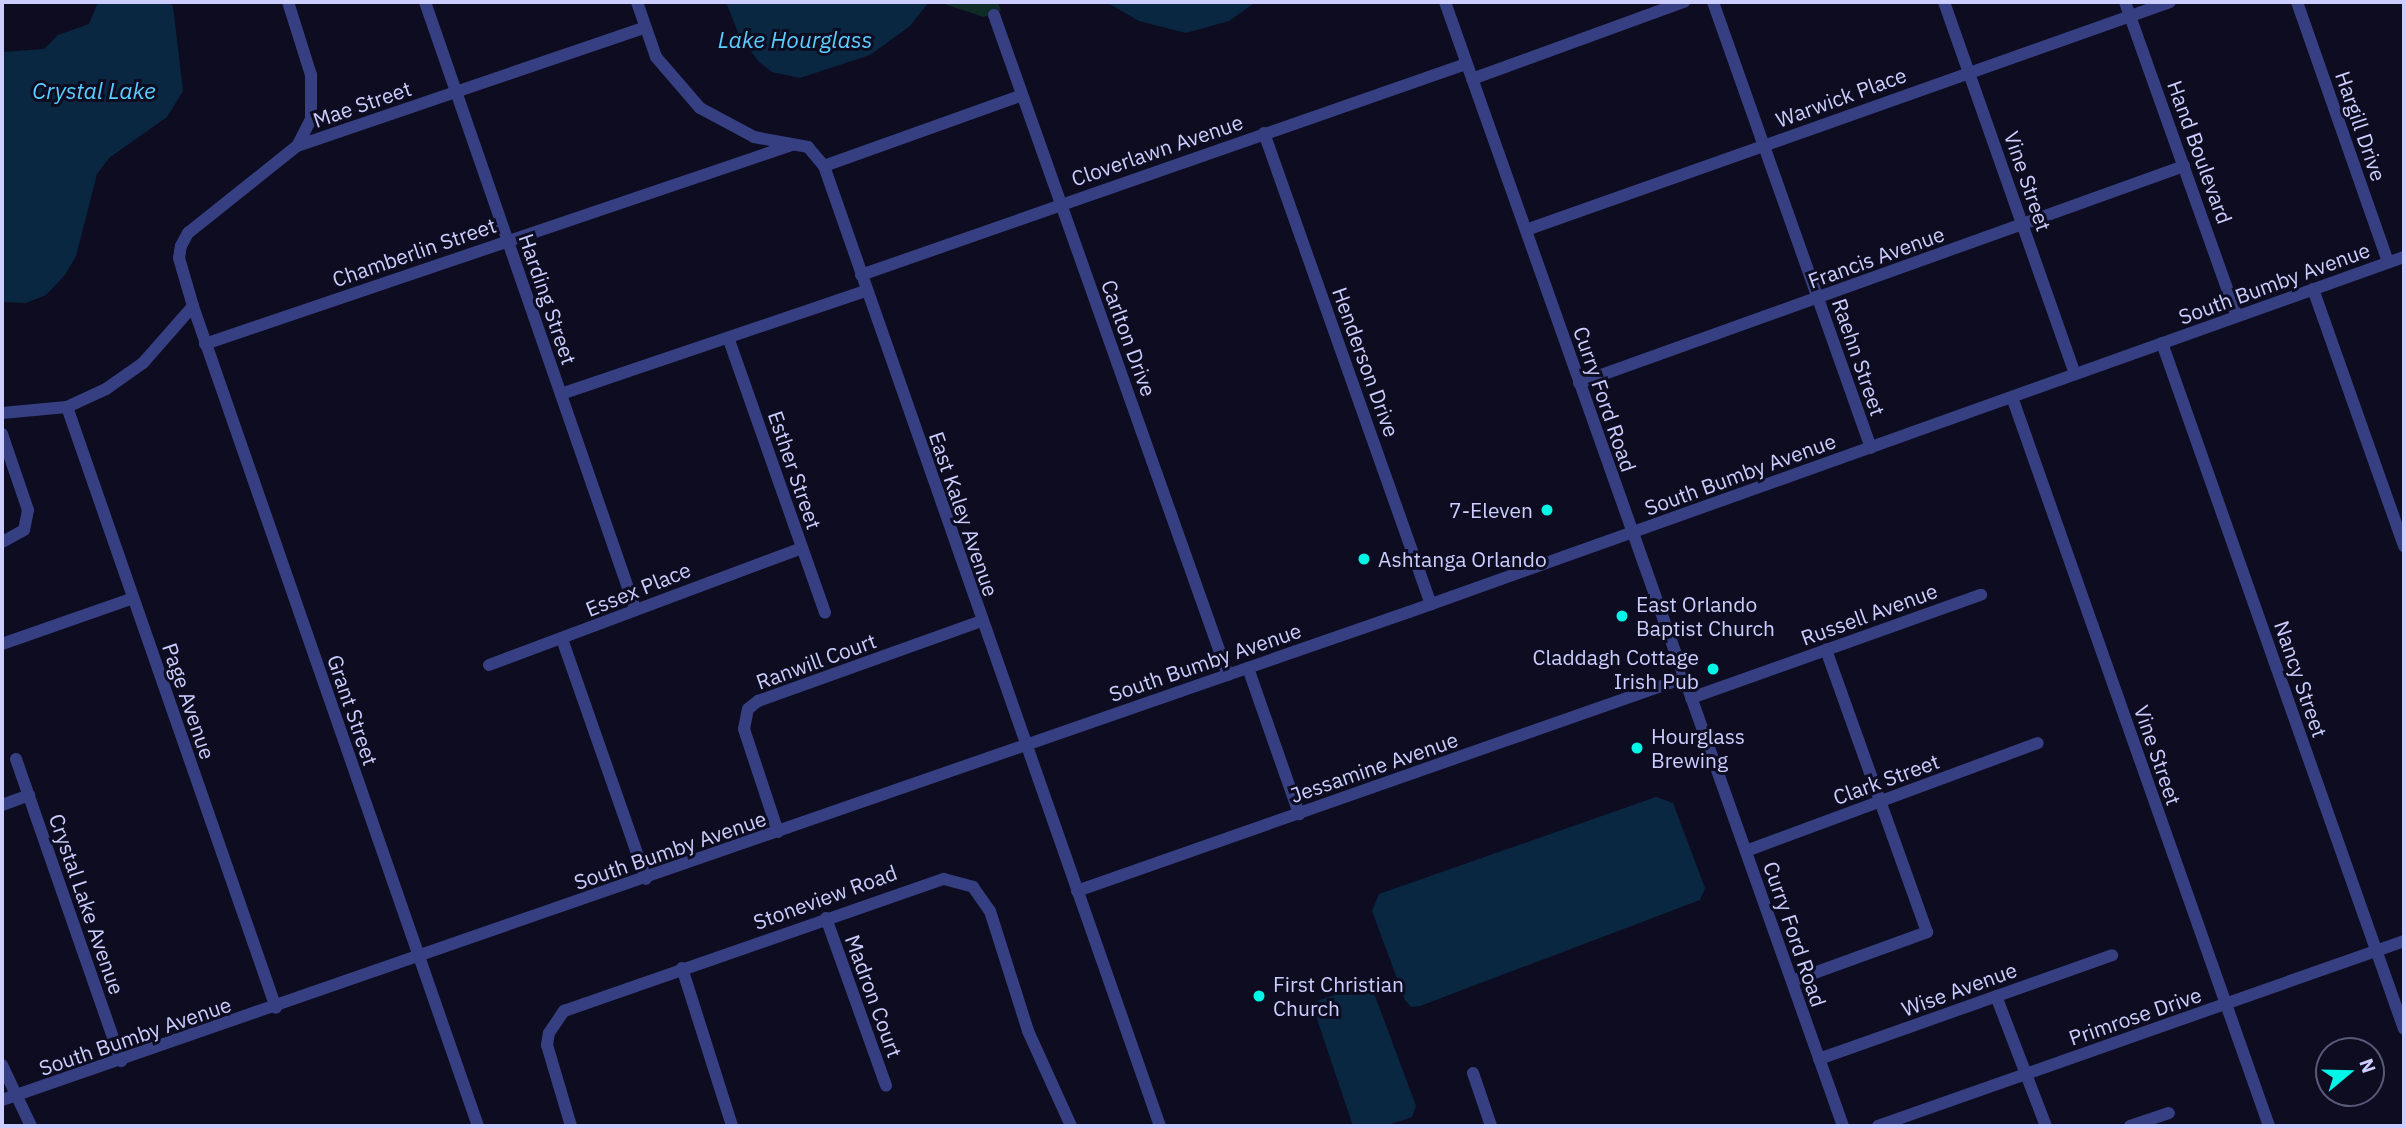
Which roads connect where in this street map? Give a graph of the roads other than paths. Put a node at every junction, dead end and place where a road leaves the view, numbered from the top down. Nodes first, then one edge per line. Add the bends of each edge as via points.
1 (288, 2) edge
2 (425, 2) edge
3 (637, 2) edge
4 (1445, 2) edge
5 (1684, 2) edge
6 (1713, 2) edge
7 (1944, 2) edge
8 (2126, 2) edge
9 (2170, 2) edge
10 (2297, 2) edge
11 (994, 15) dead end
12 (2131, 16) junction
13 (643, 28) junction
14 (1466, 64) junction
15 (1969, 71) junction
16 (1472, 79) junction
17 (456, 93) junction
18 (1022, 95) junction
19 (1264, 133) junction
20 (795, 144) junction
21 (1765, 145) junction
22 (297, 146) junction
23 (824, 166) junction
24 (2184, 166) junction
25 (1061, 204) junction
26 (2024, 225) junction
27 (1526, 230) junction
28 (507, 240) junction
29 (2404, 257) edge
30 (2388, 262) junction
31 (861, 275) junction
32 (2313, 289) junction
33 (866, 291) junction
34 (1818, 298) junction
35 (193, 306) junction
36 (2237, 316) junction
37 (729, 340) junction
38 (2162, 343) junction
39 (205, 344) junction
40 (2075, 374) junction
41 (1579, 383) junction
42 (561, 394) junction
43 (2012, 397) junction
44 (66, 407) junction
45 (2, 412) edge
46 (2, 433) edge
47 (1871, 448) junction
48 (1632, 533) junction
49 (2, 542) edge
50 (2404, 546) edge
51 (802, 548) junction
52 (1981, 595) dead end
53 (133, 598) junction
54 (1431, 604) junction
55 (635, 608) junction
56 (825, 613) dead end
57 (981, 621) junction
58 (562, 639) junction
59 (2, 644) edge
60 (1826, 650) junction
61 (489, 665) dead end
62 (1248, 668) junction
63 (1228, 675) junction
64 (1684, 678) junction
65 (1691, 698) junction
66 (2038, 743) dead end
67 (1025, 746) junction
68 (16, 759) dead end
69 (29, 796) junction
70 (1880, 802) junction
71 (2, 805) edge
72 (1299, 814) junction
73 (778, 832) junction
74 (1746, 851) junction
75 (646, 879) junction
76 (1077, 891) junction
77 (826, 918) junction
78 (2404, 941) edge
79 (2377, 951) junction
80 (2112, 956) dead end
81 (418, 958) junction
82 (682, 968) junction
83 (1792, 981) junction
84 (1996, 996) junction
85 (2226, 1005) junction
86 (276, 1008) junction
87 (2404, 1029) edge
88 (1819, 1059) junction
89 (121, 1061) junction
90 (2, 1065) edge
91 (1473, 1073) dead end
92 (2026, 1075) junction
93 (886, 1086) dead end
94 (16, 1097) junction
95 (2, 1102) edge
96 (2169, 1113) dead end
97 (31, 1126) edge
98 (478, 1126) edge
99 (571, 1126) edge
100 (732, 1126) edge
101 (1071, 1126) edge
102 (1160, 1126) edge
103 (1491, 1126) edge
104 (1843, 1126) edge
105 (1878, 1126) edge
106 (2046, 1126) edge
107 (2130, 1126) edge
108 (2269, 1126) edge

1 - 22 street via 311,75 311,119
2 - 17 street, Harding Street
3 - 13 street
4 - 14 street, Curry Ford Road
5 - 16 street
6 - 21 street, Raehn Street
7 - 15 street, Vine Street
8 - 12 street, Hand Boulevard
9 - 12 street, Warwick Place
10 - 30 street, Hargill Drive
11 - 18 street, Carlton Drive
12 - 15 street, Warwick Place
12 - 24 street, Hand Boulevard
13 - 17 street, Mae Street
13 - 20 street via 656,57 700,108 754,137
14 - 16 street, Curry Ford Road
14 - 19 street, Cloverlawn Avenue
15 - 21 street, Warwick Place
15 - 26 street, Vine Street
16 - 27 street, Curry Ford Road
17 - 22 street, Mae Street
17 - 28 street, Harding Street
18 - 23 street
18 - 25 street, Carlton Drive
19 - 25 street, Cloverlawn Avenue
19 - 54 street, Henderson Drive
20 - 23 street via 817,154
20 - 28 street, Chamberlin Street via 559,227
21 - 27 street, Warwick Place
21 - 34 street, Raehn Street
22 - 35 street, Mae Street via 188,233 179,258
23 - 31 street, East Kaley Avenue
24 - 26 street, Francis Avenue
24 - 36 street, Hand Boulevard
25 - 31 street, Cloverlawn Avenue
25 - 63 street, Carlton Drive
26 - 34 street, Francis Avenue
26 - 40 street, Vine Street
27 - 41 street, Curry Ford Road
28 - 39 street, Chamberlin Street
28 - 42 street, Harding Street
29 - 30 street, South Bumby Avenue
30 - 32 street, South Bumby Avenue
31 - 33 street, East Kaley Avenue
32 - 36 street, South Bumby Avenue
32 - 50 street
33 - 37 street
33 - 57 street, East Kaley Avenue
34 - 41 street, Francis Avenue
34 - 47 street, Raehn Street
35 - 39 street, Grant Street
35 - 44 street via 143,363 106,389
36 - 38 street, South Bumby Avenue
37 - 42 street
37 - 51 street, Esther Street
38 - 40 street, South Bumby Avenue
38 - 79 street, Nancy Street
39 - 81 street, Grant Street
40 - 43 street, South Bumby Avenue
41 - 48 street, Curry Ford Road
42 - 55 street, Harding Street
43 - 47 street, South Bumby Avenue
43 - 85 street, Vine Street
44 - 45 street
44 - 53 street, Page Avenue
46 - 49 street via 28,510 24,530
47 - 48 street, South Bumby Avenue
48 - 54 street, South Bumby Avenue
48 - 64 street, Curry Ford Road
51 - 55 street, Essex Place
51 - 56 street, Esther Street
52 - 60 street, Russell Avenue
53 - 59 street
53 - 86 street, Page Avenue
54 - 62 street, South Bumby Avenue
55 - 58 street, Essex Place via 625,617
57 - 67 street, East Kaley Avenue
57 - 73 street, Ranwill Court via 758,701 748,709 744,729
58 - 61 street, Essex Place
58 - 75 street
60 - 65 street, Russell Avenue
60 - 70 street
62 - 63 street, South Bumby Avenue
62 - 72 street
63 - 67 street, South Bumby Avenue
64 - 65 street, Curry Ford Road
64 - 72 street, Jessamine Avenue
65 - 74 street, Curry Ford Road
66 - 70 street, Clark Street
67 - 73 street, South Bumby Avenue
67 - 76 street, East Kaley Avenue
68 - 69 street, Crystal Lake Avenue
69 - 71 street
69 - 89 street, Crystal Lake Avenue
70 - 74 street, Clark Street
70 - 83 street via 1927,932
72 - 76 street, Jessamine Avenue
73 - 75 street, South Bumby Avenue
74 - 83 street, Curry Ford Road
75 - 81 street, South Bumby Avenue
76 - 102 street, East Kaley Avenue
77 - 82 street, Stoneview Road
77 - 93 street, Madron Court
77 - 101 street, Stoneview Road via 933,879 973,887 990,911 1028,1031
78 - 79 street, Primrose Drive
79 - 85 street, Primrose Drive
79 - 87 street, Nancy Street
80 - 84 street, Wise Avenue
81 - 86 street, South Bumby Avenue
81 - 98 street, Grant Street
82 - 99 street, Stoneview Road via 576,1005 556,1020 547,1045
82 - 100 street
83 - 88 street, Curry Ford Road
84 - 88 street, Wise Avenue
84 - 92 street
85 - 92 street, Primrose Drive
85 - 108 street, Vine Street
86 - 89 street, South Bumby Avenue
88 - 104 street, Curry Ford Road
89 - 94 street, South Bumby Avenue
90 - 94 street
91 - 103 street
92 - 105 street, Primrose Drive
92 - 106 street
94 - 95 street, South Bumby Avenue
94 - 97 street
96 - 107 street

